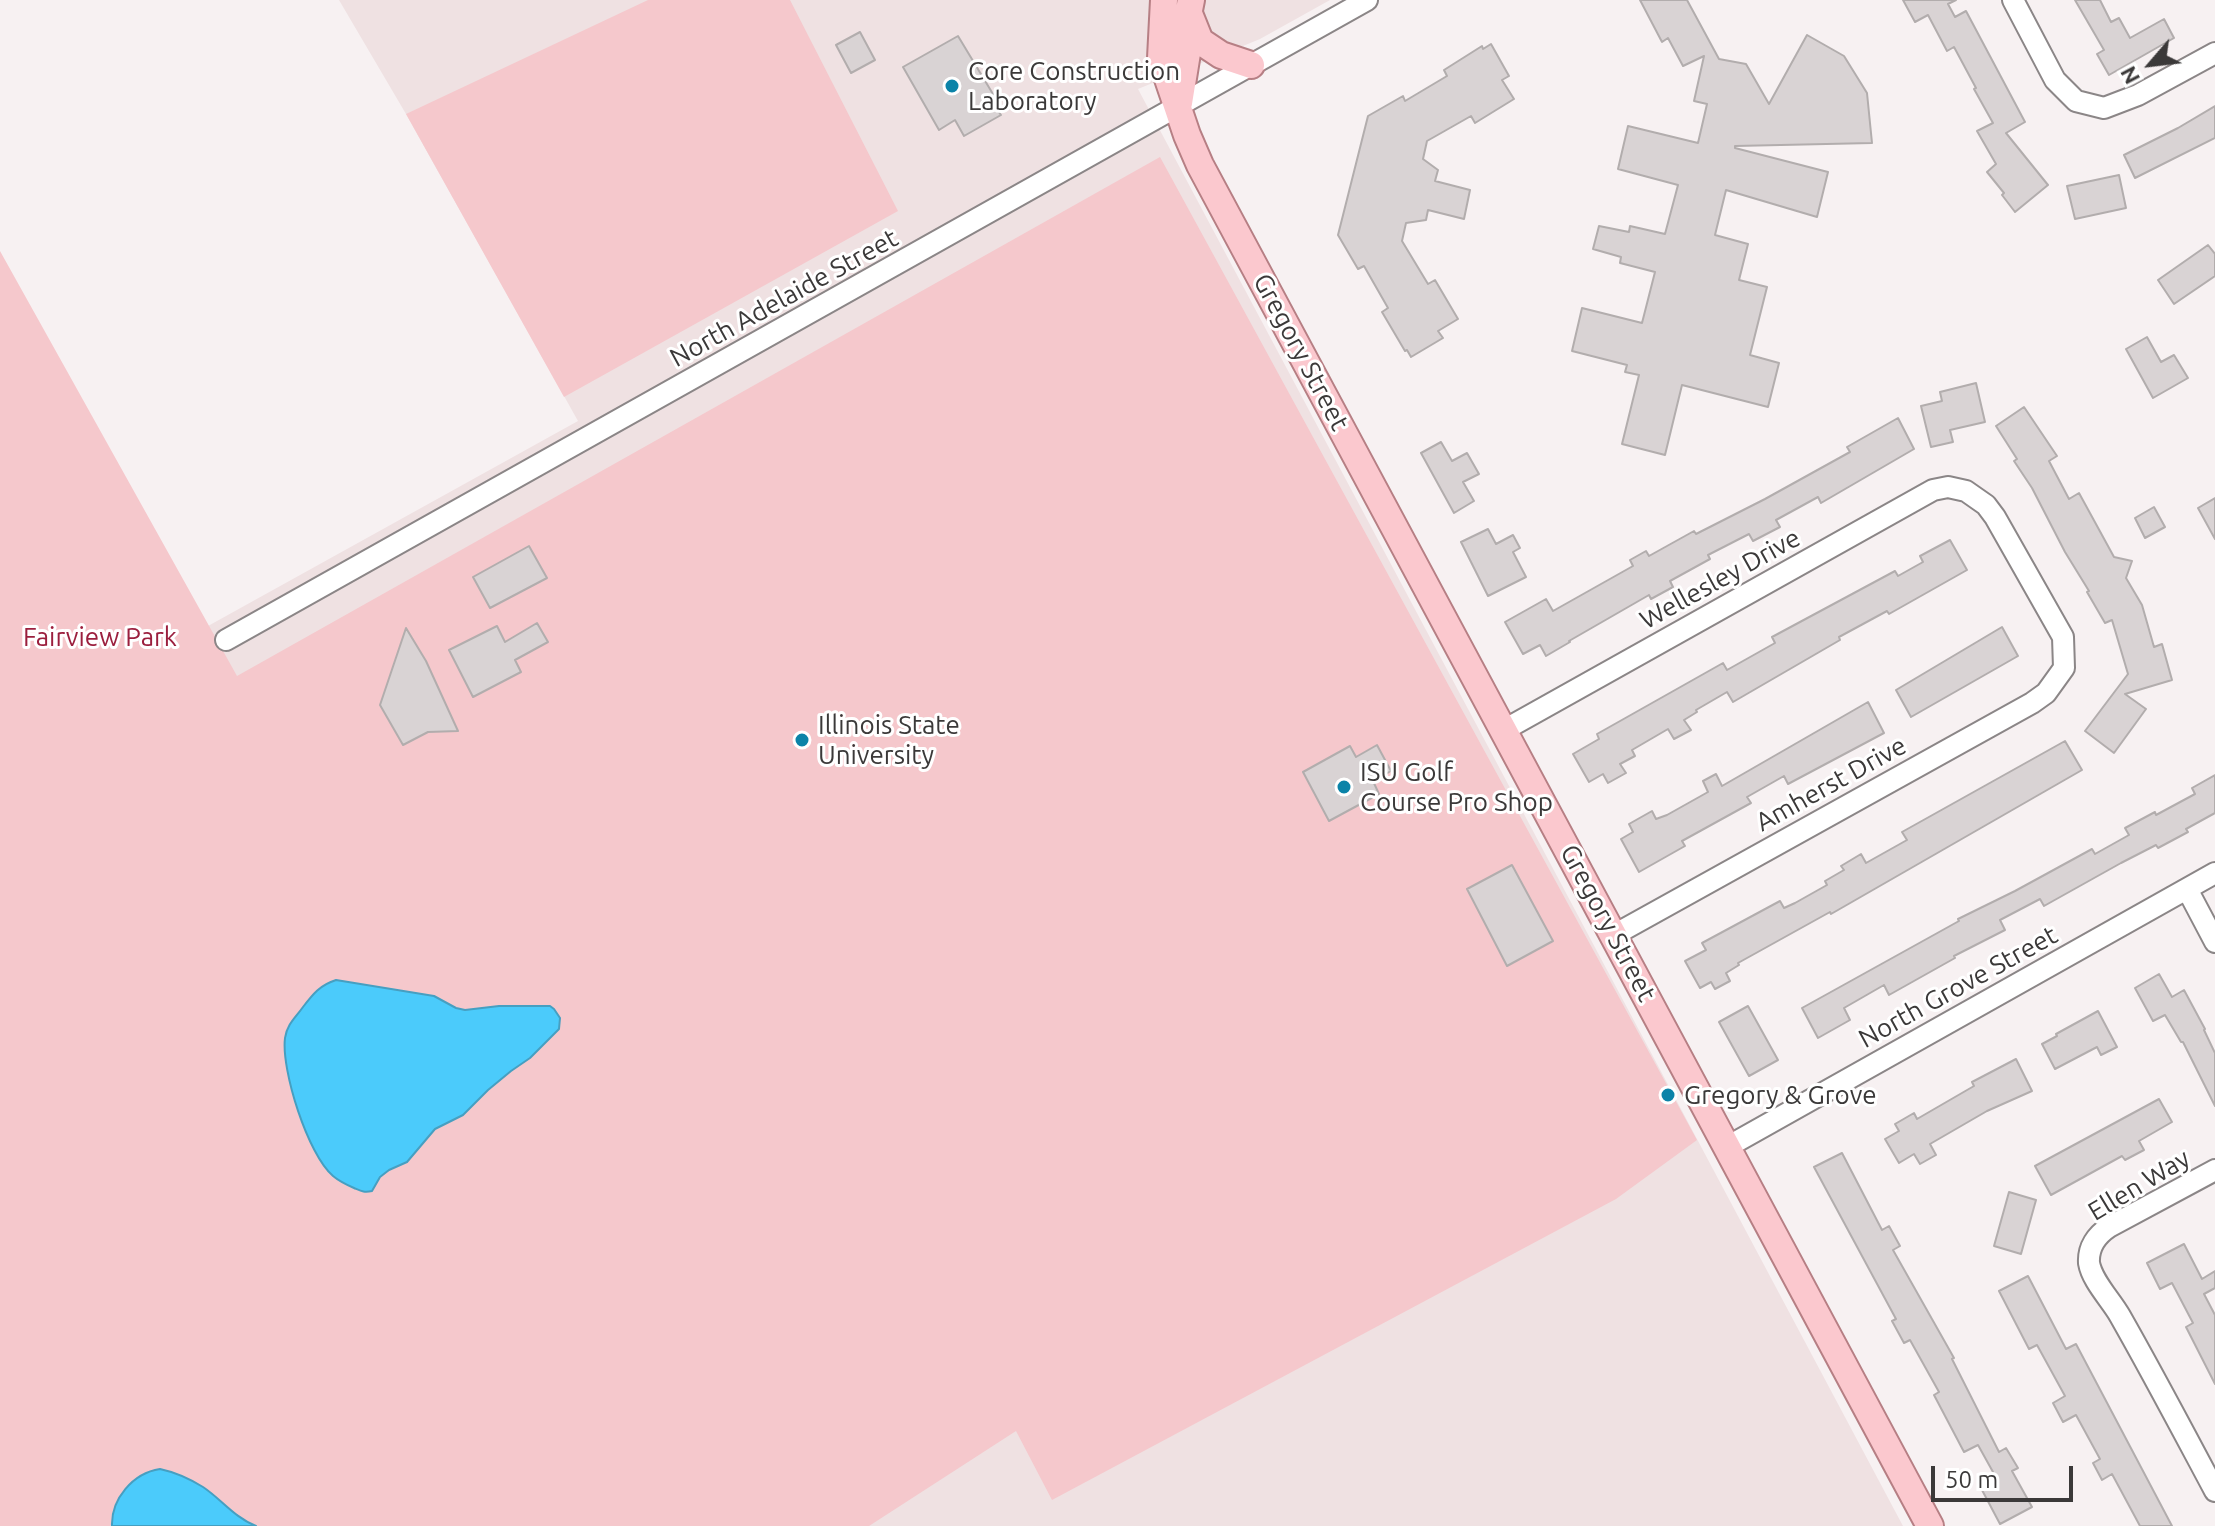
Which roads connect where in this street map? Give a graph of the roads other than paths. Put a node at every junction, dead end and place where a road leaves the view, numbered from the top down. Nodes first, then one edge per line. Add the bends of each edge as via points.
1 (1164, 0) edge
2 (1367, 0) edge
3 (2013, 0) edge
4 (1190, 6) edge
5 (2215, 53) edge
6 (1251, 65) junction
7 (1179, 106) junction
8 (1966, 491) joint
9 (226, 640) dead end
10 (1504, 730) junction
11 (2215, 873) edge
12 (2187, 889) junction
13 (1614, 935) junction
14 (2215, 942) edge
15 (1727, 1147) junction
16 (2215, 1170) edge
17 (2215, 1491) edge
18 (1930, 1526) edge

1 - 7 main road, Gregory Street via 1161,58
2 - 6 street, North Adelaide Street
3 - 5 street via 2055,80 2076,101 2104,108
4 - 6 main road via 1200,41
4 - 7 main road, Gregory Street
6 - 7 street, North Adelaide Street
7 - 9 street, North Adelaide Street
7 - 10 main road, Gregory Street via 1200,165
8 - 10 street, Wellesley Drive via 1933,490
8 - 13 street, Amherst Drive via 1995,517 2063,637 2064,668 2046,693
10 - 13 main road, Gregory Street
11 - 12 street, North Grove Street
12 - 14 street
12 - 15 street, North Grove Street
13 - 15 main road, Gregory Street
15 - 18 main road, Gregory Street
16 - 17 street, Ellen Way via 2099,1234 2089,1266

